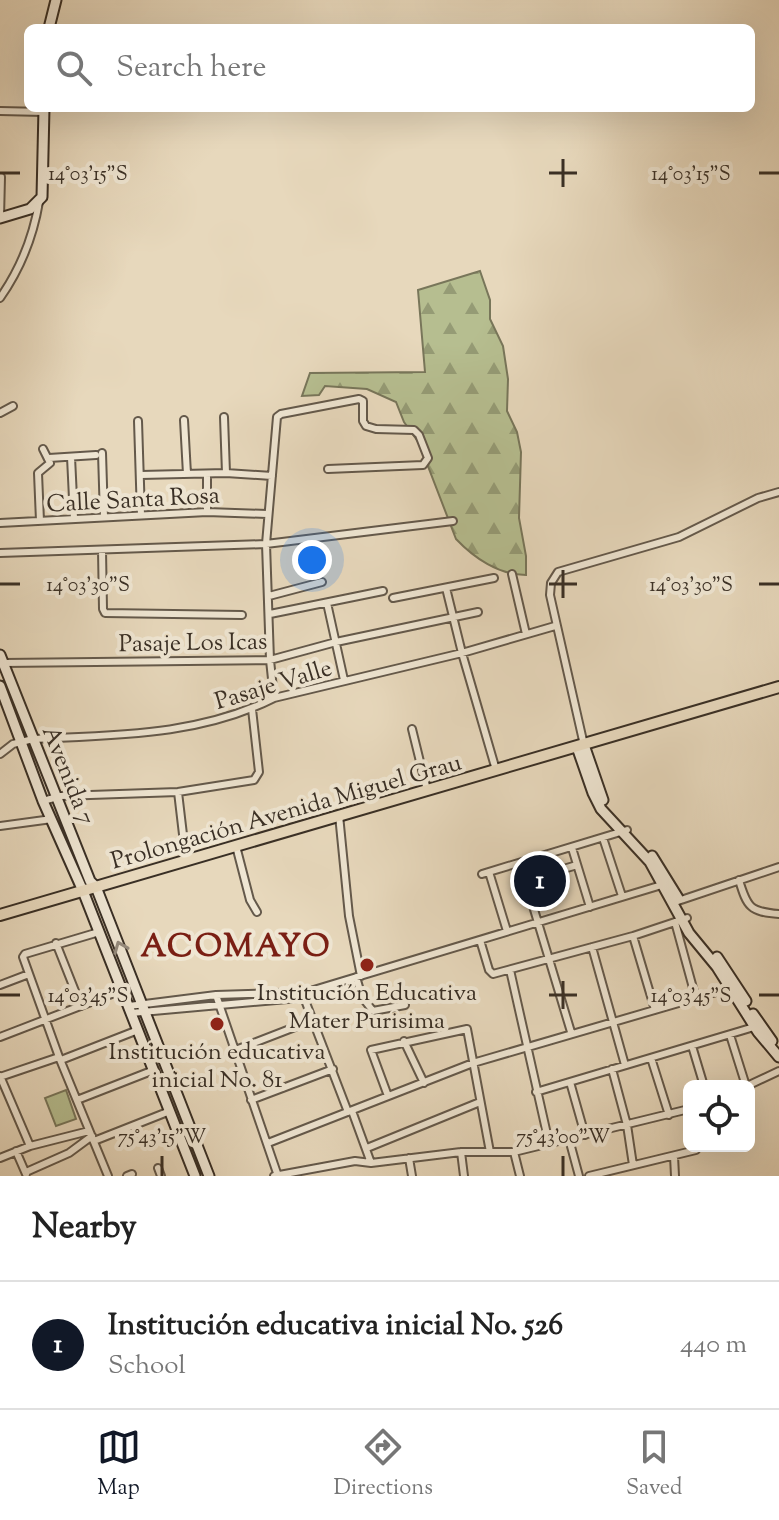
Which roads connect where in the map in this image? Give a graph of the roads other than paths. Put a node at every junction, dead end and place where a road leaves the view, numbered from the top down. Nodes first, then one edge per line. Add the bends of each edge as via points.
1 (56, 0) edge
2 (50, 24) edge
3 (24, 110) edge
4 (0, 111) edge
5 (44, 112) edge
6 (1, 177) edge
7 (39, 202) junction
8 (0, 218) edge
9 (0, 298) edge
10 (13, 406) dead end
11 (0, 413) edge
12 (224, 417) dead end
13 (184, 420) dead end
14 (138, 421) dead end
15 (43, 449) dead end
16 (71, 457) junction
17 (49, 458) junction
18 (328, 469) dead end
19 (226, 473) junction
20 (187, 474) junction
21 (207, 474) junction
22 (141, 475) junction
23 (272, 476) junction
24 (779, 492) edge
25 (207, 512) junction
26 (267, 514) junction
27 (141, 515) junction
28 (104, 517) junction
29 (74, 519) junction
30 (40, 521) junction
31 (453, 521) dead end
32 (0, 523) edge
33 (266, 544) junction
34 (102, 550) junction
35 (0, 553) edge
36 (512, 574) dead end
37 (494, 578) dead end
38 (322, 582) dead end
39 (446, 588) junction
40 (383, 591) dead end
41 (269, 596) junction
42 (393, 598) dead end
43 (327, 603) junction
44 (478, 612) dead end
45 (270, 614) junction
46 (242, 615) dead end
47 (453, 618) junction
48 (555, 626) junction
49 (526, 634) junction
50 (336, 642) junction
51 (462, 653) junction
52 (1, 660) edge
53 (270, 660) junction
54 (344, 680) junction
55 (0, 686) edge
56 (779, 687) edge
57 (274, 698) junction
58 (252, 709) junction
59 (412, 729) dead end
60 (28, 740) junction
61 (581, 746) junction
62 (0, 754) edge
63 (496, 770) junction
64 (427, 790) junction
65 (178, 792) junction
66 (55, 797) junction
67 (43, 801) junction
68 (339, 815) junction
69 (52, 819) junction
70 (0, 826) edge
71 (625, 831) junction
72 (603, 838) junction
73 (236, 846) junction
74 (572, 848) junction
75 (186, 860) junction
76 (520, 863) junction
77 (577, 865) junction
78 (779, 867) edge
79 (526, 880) junction
80 (739, 880) junction
81 (667, 884) junction
82 (96, 887) junction
83 (83, 891) junction
84 (622, 896) junction
85 (677, 901) junction
86 (590, 907) junction
87 (257, 912) dead end
88 (779, 914) edge
89 (0, 915) edge
90 (681, 920) junction
91 (540, 922) junction
92 (507, 931) junction
93 (99, 932) junction
94 (633, 936) junction
95 (480, 940) junction
96 (56, 943) junction
97 (592, 947) junction
98 (550, 958) junction
99 (510, 970) junction
100 (29, 974) junction
101 (358, 977) junction
102 (0, 985) edge
103 (734, 986) junction
104 (122, 990) junction
105 (305, 994) junction
106 (216, 995) junction
107 (696, 999) junction
108 (218, 1004) junction
109 (405, 1005) dead end
110 (81, 1006) junction
111 (144, 1007) junction
112 (130, 1009) junction
113 (655, 1010) junction
114 (45, 1020) junction
115 (313, 1020) junction
116 (613, 1022) junction
117 (754, 1027) junction
118 (138, 1030) junction
119 (571, 1032) junction
120 (730, 1035) junction
121 (0, 1037) edge
122 (404, 1041) junction
123 (692, 1046) junction
124 (526, 1047) junction
125 (779, 1050) edge
126 (233, 1051) junction
127 (779, 1057) edge
128 (60, 1058) junction
129 (651, 1058) junction
130 (473, 1063) junction
131 (625, 1065) junction
132 (333, 1069) junction
133 (612, 1069) junction
134 (154, 1070) junction
135 (779, 1071) edge
136 (0, 1076) edge
137 (702, 1080) edge
138 (744, 1080) edge
139 (570, 1082) junction
140 (755, 1082) edge
141 (424, 1083) junction
142 (3, 1091) edge
143 (536, 1092) junction
144 (388, 1096) junction
145 (77, 1100) junction
146 (251, 1100) junction
147 (480, 1102) junction
148 (170, 1111) junction
149 (683, 1111) edge
150 (350, 1112) junction
151 (669, 1115) junction
152 (627, 1125) junction
153 (585, 1135) junction
154 (91, 1136) junction
155 (569, 1139) junction
156 (268, 1143) junction
157 (549, 1143) junction
158 (30, 1146) junction
159 (367, 1148) junction
160 (16, 1151) junction
161 (461, 1152) junction
162 (490, 1152) junction
163 (514, 1152) junction
164 (689, 1152) edge
165 (674, 1156) junction
166 (0, 1158) edge
167 (409, 1158) junction
168 (371, 1163) junction
169 (635, 1165) junction
170 (27, 1174) edge
171 (607, 1174) edge
172 (108, 1176) edge
173 (195, 1176) edge
174 (209, 1176) edge
175 (277, 1176) edge
176 (412, 1176) edge
177 (464, 1176) edge
178 (520, 1176) edge
179 (579, 1176) edge
180 (589, 1176) edge
181 (637, 1176) edge
182 (675, 1176) edge

1 - 2 street
3 - 4 street
5 - 7 street
6 - 8 street
7 - 8 street
7 - 9 street via 24,259
10 - 11 street
12 - 19 street
13 - 20 street
14 - 22 street
15 - 17 street
16 - 17 street
16 - 28 street via 99,454
16 - 29 street
17 - 30 street via 38,476
18 - 23 street via 423,465 428,458 414,430 366,426 359,399 277,417
19 - 21 street
19 - 23 street
20 - 21 street
20 - 22 street
21 - 25 street
22 - 27 street
23 - 26 street
24 - 48 street via 679,537 558,572 550,595
25 - 26 street, Calle Santa Rosa
25 - 27 street, Calle Santa Rosa
26 - 33 street
27 - 28 street, Calle Santa Rosa
28 - 29 street, Calle Santa Rosa
29 - 30 street, Calle Santa Rosa
30 - 32 street, Calle Santa Rosa
31 - 33 street
33 - 34 street
33 - 41 street
34 - 35 street
34 - 46 street via 105,613
36 - 49 street
37 - 39 street
38 - 41 street
39 - 42 street
39 - 47 street
40 - 43 street
41 - 45 street
43 - 45 street
43 - 50 street
44 - 47 street, Pasaje Los Icas
45 - 53 street
47 - 50 street, Pasaje Los Icas
47 - 51 street
48 - 49 street, Pasaje Valle
48 - 61 street
49 - 51 street, Pasaje Valle
50 - 53 street, Pasaje Los Icas
50 - 54 street
51 - 54 street, Pasaje Valle
51 - 63 street
52 - 53 street, Pasaje Los Icas
52 - 60 street, Avenida 7
53 - 57 street
54 - 57 street, Pasaje Valle
55 - 60 street, Avenida 7
56 - 61 main road, Prolongación Avenida Miguel Grau
57 - 58 street, Pasaje Valle
58 - 60 street, Pasaje Valle via 187,728
58 - 65 street via 256,779
59 - 64 street
60 - 62 street, Pasaje Valle
60 - 66 street, Avenida 7
60 - 67 street, Avenida 7
61 - 63 main road, Prolongación Avenida Miguel Grau
61 - 71 street via 600,795
63 - 64 main road, Prolongación Avenida Miguel Grau
64 - 68 main road, Prolongación Avenida Miguel Grau
65 - 66 street
65 - 75 street
66 - 67 street
66 - 82 street, Avenida 7
67 - 69 street, Avenida 7
68 - 73 main road, Prolongación Avenida Miguel Grau
68 - 101 street
69 - 70 street
69 - 83 street, Avenida 7
71 - 72 street
71 - 81 street via 658,863
72 - 74 street
72 - 84 street
73 - 75 main road, Prolongación Avenida Miguel Grau
73 - 87 street
74 - 76 street
74 - 77 street
75 - 82 main road, Prolongación Avenida Miguel Grau
76 - 79 street
76 - 92 street via 485,873
77 - 79 street
77 - 86 street
78 - 80 street
79 - 91 street
80 - 85 street
80 - 88 street via 750,908
81 - 84 street
81 - 85 street
82 - 83 main road, Prolongación Avenida Miguel Grau
111 -> 82 street, Avenida 7
83 - 89 main road, Prolongación Avenida Miguel Grau
83 - 93 street, Avenida 7
84 - 86 street
85 - 90 street
86 - 91 street
90 - 94 street
90 - 103 street
90 - 107 street
91 - 92 street
91 - 98 street
92 - 95 street
93 - 96 street
93 - 104 street, Avenida 7
94 - 97 street
94 - 113 street
95 - 99 street via 491,974
95 - 101 street
96 - 100 street via 23,956
96 - 110 street
97 - 98 street
97 - 116 street
98 - 99 street
98 - 119 street
99 - 124 street
100 - 102 street
100 - 114 street
101 - 105 street
101 - 109 street via 362,997 373,1011
103 - 107 street
103 - 117 street
103 - 125 street
104 - 110 street
104 - 112 street, Avenida 7
105 - 106 street
105 - 108 street
105 - 115 street
106 - 108 street
106 - 111 street
107 - 113 street
108 - 111 street
108 - 126 street
110 - 114 street
111 - 112 street
111 - 174 street, Avenida 7
112 - 118 street, Avenida 7
113 - 116 street
114 - 121 street
114 - 128 street
115 - 126 street
115 - 132 street
116 - 119 street
116 - 131 street
117 - 120 street
117 - 127 street
118 - 128 street
118 - 134 street, Avenida 7
119 - 124 street
120 - 123 street
120 - 138 street
122 - 130 street via 467,1029
122 - 141 street
122 - 144 street via 371,1050
123 - 129 street
123 - 137 street
124 - 130 street
124 - 143 street
126 - 146 street
128 - 136 street
128 - 145 street
129 - 131 street
129 - 151 street
130 - 141 street
130 - 147 street
131 - 133 street
132 - 146 street
132 - 150 street
133 - 139 street
133 - 152 street
134 - 145 street
134 - 148 street, Avenida 7
135 - 140 street
136 - 142 street
139 - 143 street
139 - 153 street
141 - 144 street
142 - 158 street
143 - 157 street
144 - 150 street
145 - 154 street
146 - 156 street
147 - 159 street
147 - 162 street
148 - 154 street
148 - 173 street, Avenida 7
149 - 151 street
150 - 156 street
150 - 159 street
151 - 152 street
152 - 153 street
152 - 169 street
153 - 155 street
154 - 158 street
154 - 170 street
154 - 172 street
155 - 157 street
155 - 179 street
156 - 175 street
157 - 163 street
158 - 160 street
159 - 168 street
160 - 166 street
160 - 170 street
161 - 162 street
161 - 167 street
161 - 177 street
162 - 163 street
163 - 178 street
164 - 165 street
165 - 169 street
165 - 182 street
167 - 168 street
167 - 176 street
168 - 175 street via 355,1161
169 - 171 street
169 - 181 street
171 - 180 street

